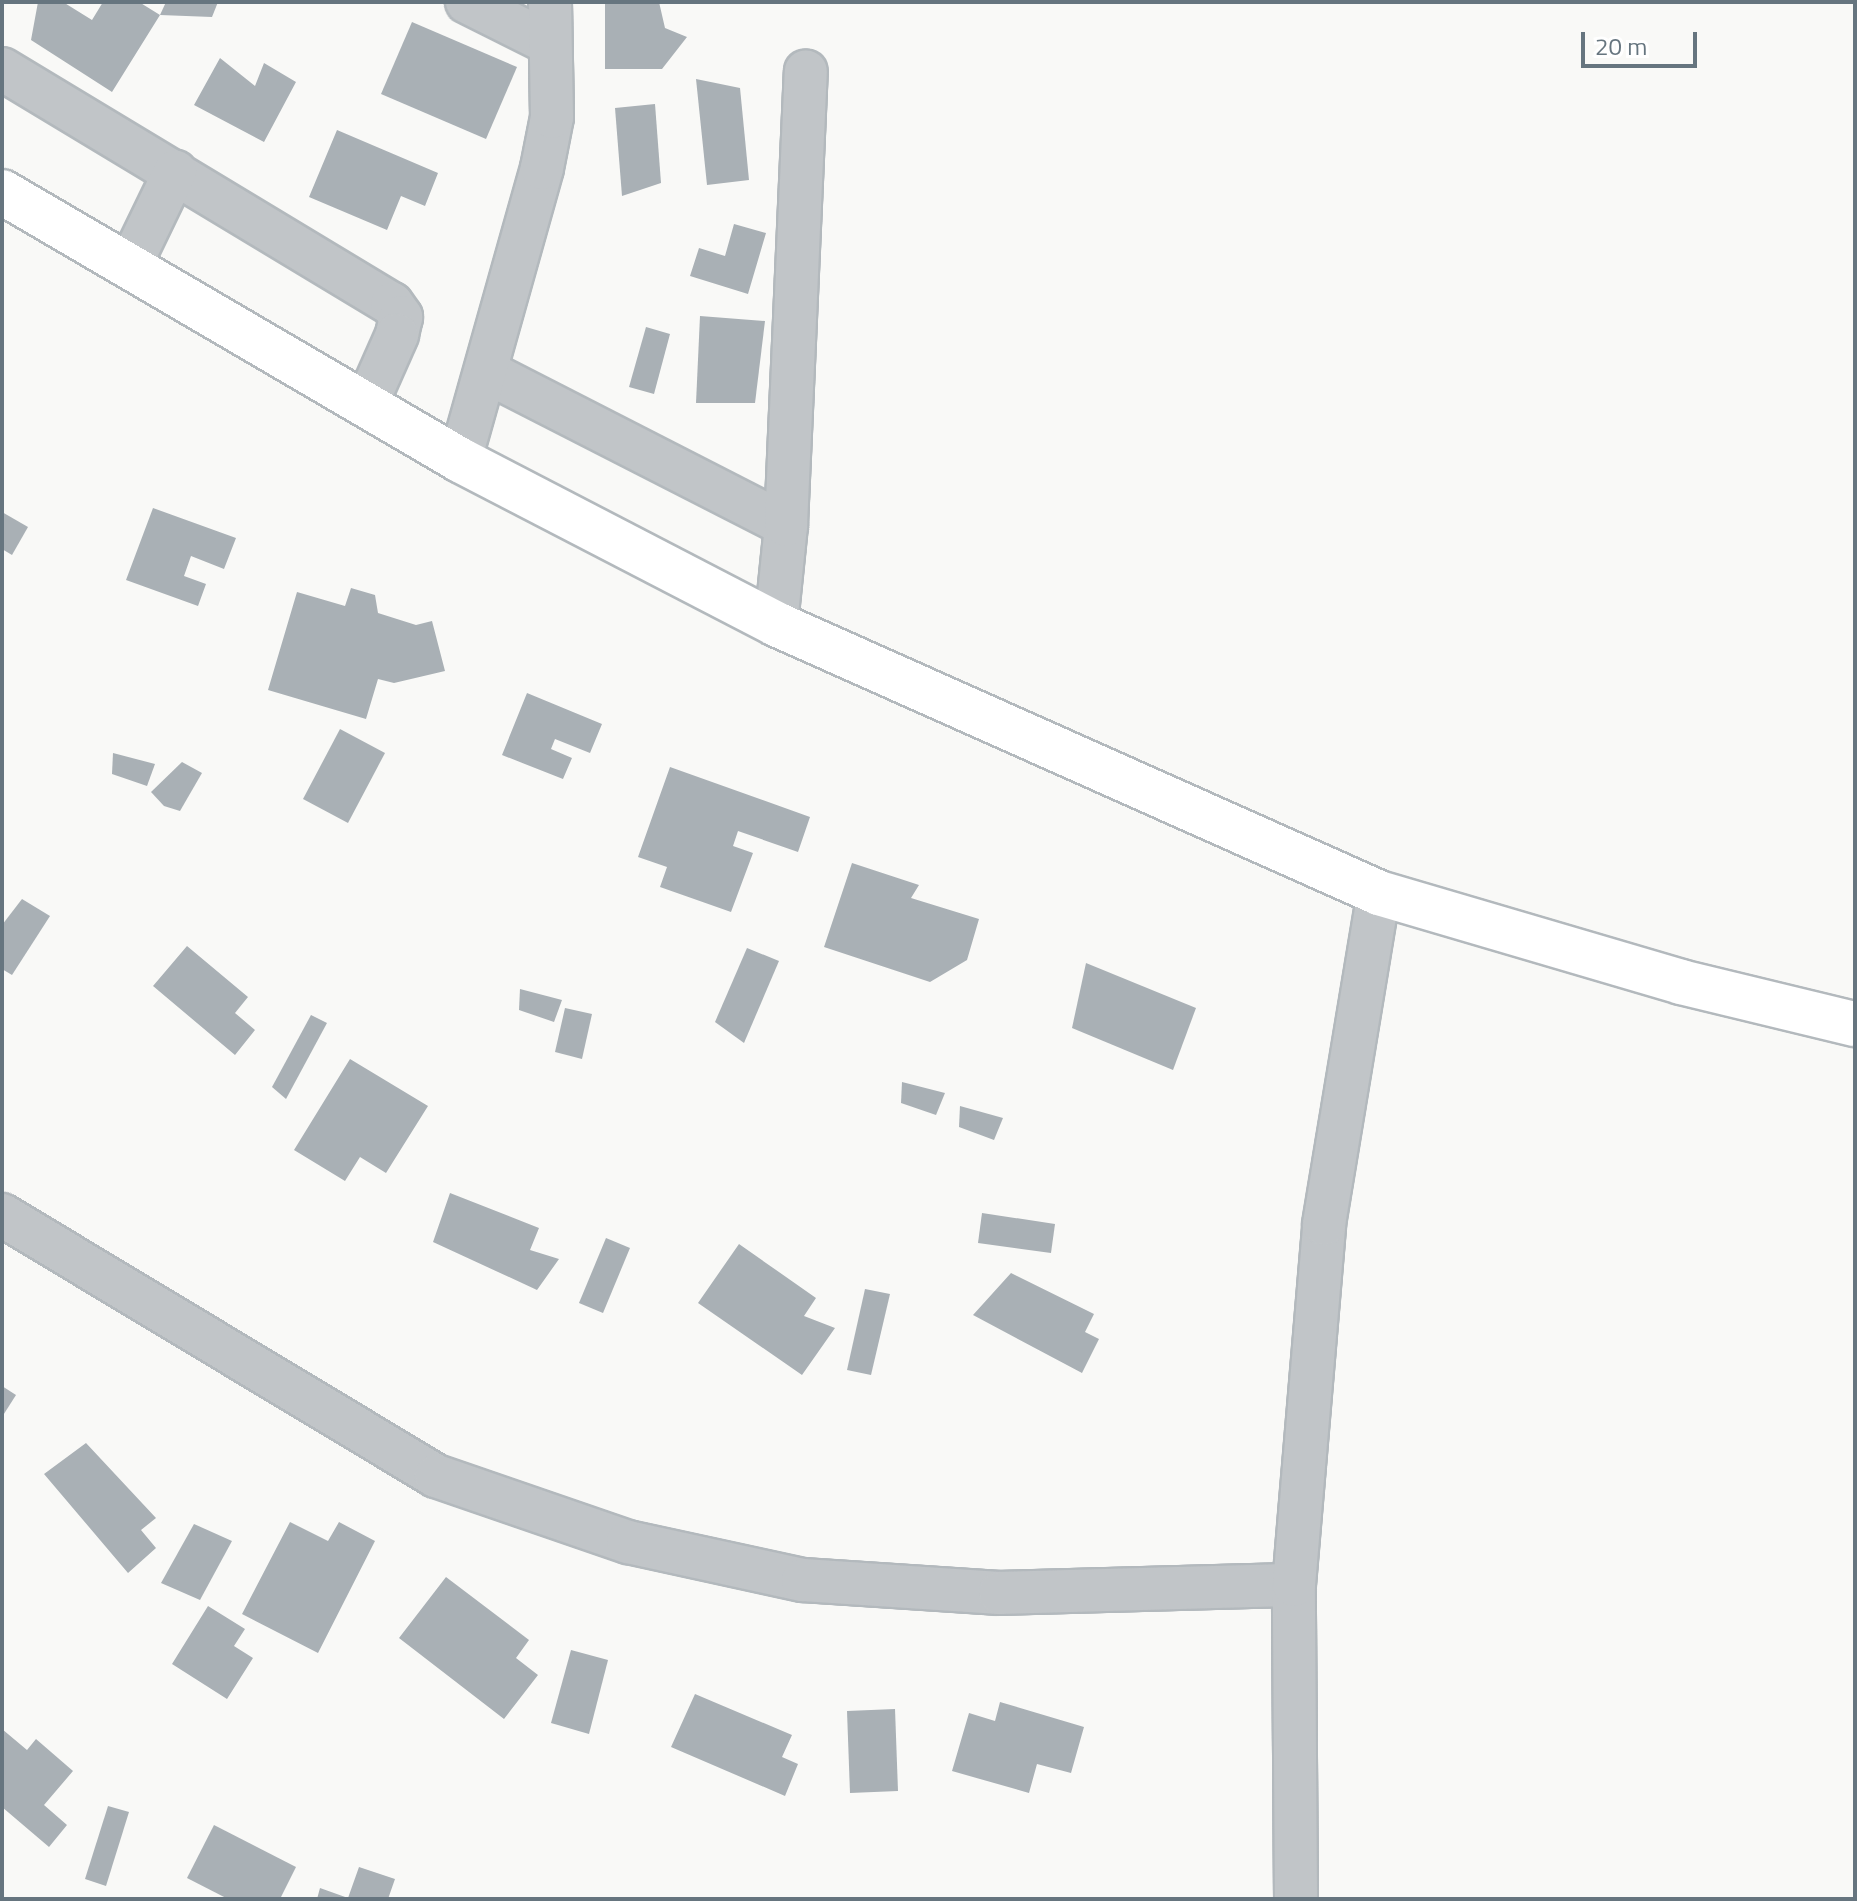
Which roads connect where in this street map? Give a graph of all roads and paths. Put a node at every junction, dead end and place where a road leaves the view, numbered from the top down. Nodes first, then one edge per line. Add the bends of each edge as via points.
1 (467, 2) edge
2 (550, 2) edge
3 (549, 43) junction
4 (2, 69) edge
5 (806, 71) dead end
6 (175, 172) junction
7 (2, 192) edge
8 (129, 267) junction
9 (487, 372) junction
10 (366, 405) junction
11 (460, 460) junction
12 (786, 525) junction
13 (776, 624) junction
14 (1379, 893) junction
15 (1855, 1024) edge
16 (2, 1215) edge
17 (1294, 1585) junction
18 (1296, 1899) edge

1 - 3 street
2 - 3 street
3 - 9 street via 552,117
4 - 6 street
5 - 12 street
6 - 8 street
6 - 10 street via 392,304 401,317 397,335
7 - 8 street
8 - 10 street
9 - 11 street
9 - 12 street
10 - 11 street
11 - 13 street
12 - 13 street
13 - 14 street
14 - 15 street via 1681,982
14 - 17 street via 1324,1224
16 - 17 street via 436,1476 628,1542 803,1580 1000,1593
17 - 18 street

